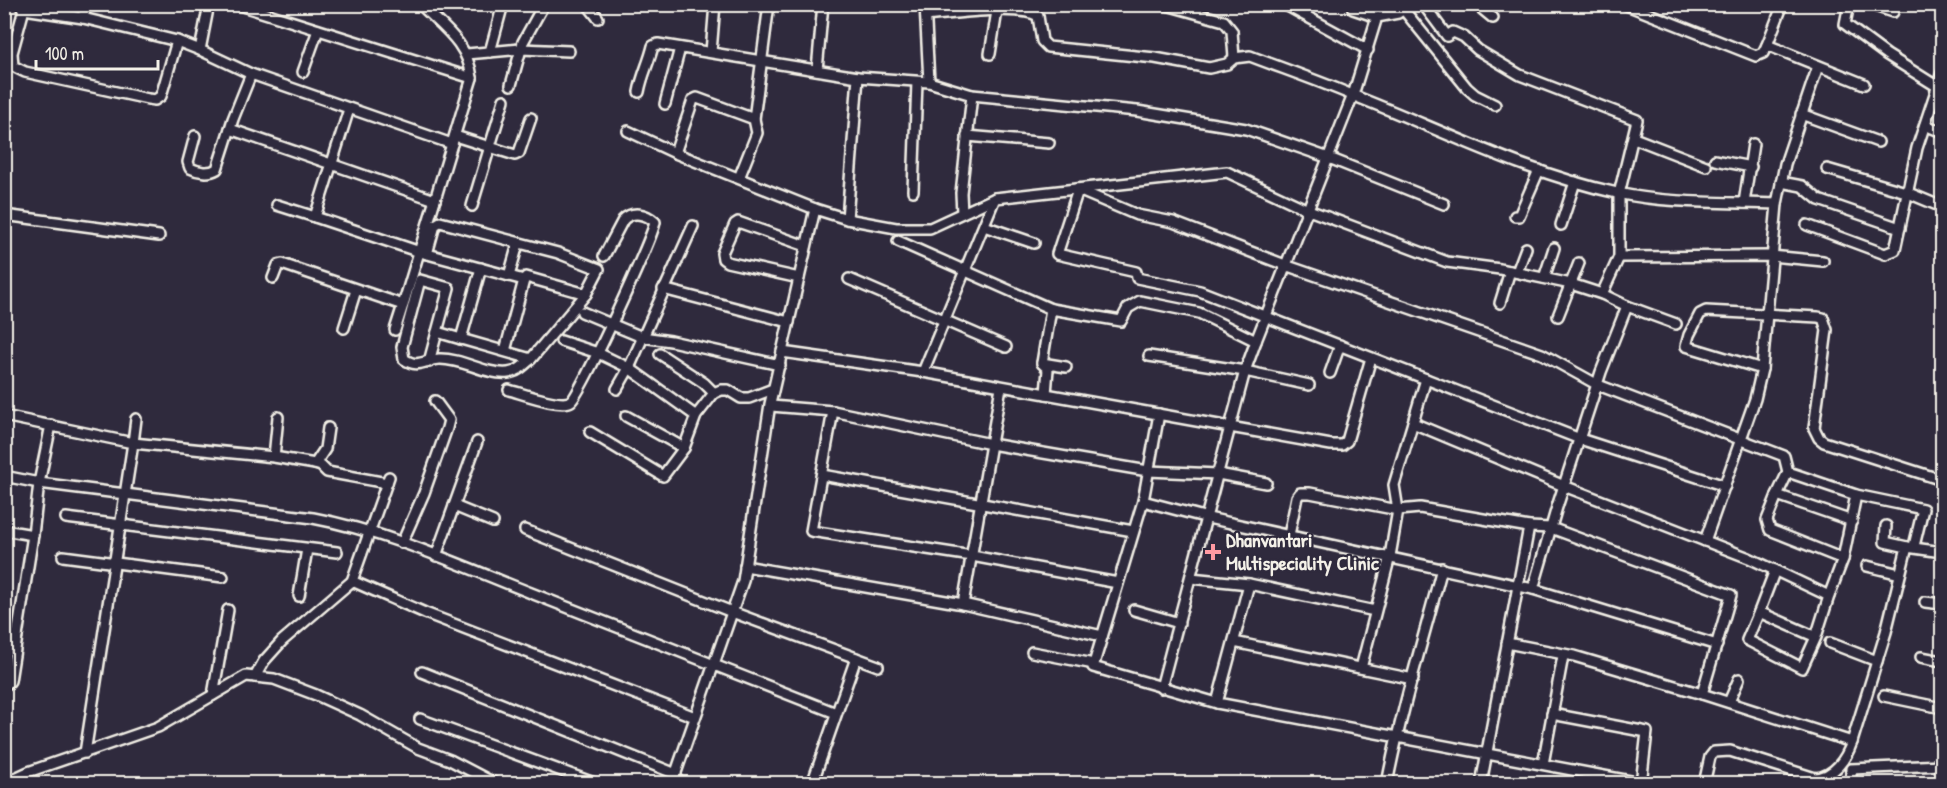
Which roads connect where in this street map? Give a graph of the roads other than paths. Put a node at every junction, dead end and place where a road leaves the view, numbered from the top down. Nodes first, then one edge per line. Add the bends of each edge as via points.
1 (86, 4) edge
2 (209, 4) edge
3 (420, 4) edge
4 (503, 4) edge
5 (544, 4) edge
6 (587, 4) edge
7 (715, 4) edge
8 (769, 4) edge
9 (823, 4) edge
10 (925, 4) edge
11 (1163, 4) edge
12 (1284, 4) edge
13 (1342, 4) edge
14 (1423, 4) edge
15 (1476, 4) edge
16 (1623, 4) edge
17 (1783, 4) edge
18 (1849, 4) edge
19 (1869, 4) edge
20 (237, 5) edge
21 (21, 7) edge
22 (1353, 7) edge
23 (1407, 7) edge
24 (997, 11) junction
25 (1893, 12) dead end
26 (926, 16) junction
27 (1377, 17) junction
28 (83, 18) junction
29 (598, 18) dead end
30 (1493, 18) dead end
31 (318, 30) junction
32 (177, 41) junction
33 (1767, 45) junction
34 (680, 48) junction
35 (520, 49) junction
36 (200, 50) junction
37 (1368, 50) junction
38 (490, 51) junction
39 (569, 51) dead end
40 (711, 52) junction
41 (466, 54) junction
42 (990, 54) dead end
43 (1234, 58) junction
44 (763, 61) junction
45 (1818, 66) junction
46 (817, 70) junction
47 (303, 72) dead end
48 (1942, 73) edge
49 (251, 75) junction
50 (858, 77) junction
51 (472, 78) junction
52 (917, 82) junction
53 (929, 82) junction
54 (1864, 84) dead end
55 (511, 85) dead end
56 (1938, 87) junction
57 (639, 92) dead end
58 (972, 95) junction
59 (1353, 95) junction
60 (504, 100) dead end
61 (665, 104) dead end
62 (1495, 105) dead end
63 (349, 109) junction
64 (1801, 114) junction
65 (531, 118) dead end
66 (754, 119) junction
67 (1925, 124) junction
68 (230, 129) junction
69 (628, 131) dead end
70 (1942, 132) edge
71 (195, 136) dead end
72 (967, 136) junction
73 (1634, 138) junction
74 (453, 140) junction
75 (1878, 142) dead end
76 (1049, 143) dead end
77 (1753, 144) dead end
78 (489, 147) junction
79 (675, 153) junction
80 (1329, 158) junction
81 (330, 165) junction
82 (1751, 167) junction
83 (1539, 170) junction
84 (1827, 170) dead end
85 (739, 178) junction
86 (1575, 182) junction
87 (1781, 182) junction
88 (1076, 189) junction
89 (913, 191) dead end
90 (1906, 192) junction
91 (1619, 194) junction
92 (995, 198) junction
93 (435, 200) junction
94 (1744, 203) junction
95 (1444, 204) dead end
96 (1777, 204) junction
97 (277, 205) dead end
98 (472, 206) dead end
99 (1942, 207) edge
100 (815, 209) junction
101 (1306, 209) junction
102 (962, 213) junction
103 (4, 215) edge
104 (1515, 216) dead end
105 (315, 217) junction
106 (847, 219) junction
107 (1561, 225) dead end
108 (1807, 225) dead end
109 (693, 226) dead end
110 (984, 226) junction
111 (1900, 228) junction
112 (159, 236) dead end
113 (898, 241) dead end
114 (1034, 243) dead end
115 (518, 244) junction
116 (806, 246) junction
117 (1526, 248) dead end
118 (1554, 248) dead end
119 (424, 253) junction
120 (604, 256) dead end
121 (1771, 256) junction
122 (1619, 257) junction
123 (1823, 261) dead end
124 (1579, 263) dead end
125 (1285, 265) junction
126 (481, 268) junction
127 (966, 271) junction
128 (1513, 272) junction
129 (510, 276) junction
130 (273, 278) dead end
131 (799, 278) junction
132 (1544, 278) junction
133 (849, 279) dead end
134 (524, 280) junction
135 (1571, 284) junction
136 (663, 289) junction
137 (356, 290) junction
138 (586, 294) junction
139 (1602, 294) junction
140 (1500, 303) dead end
141 (403, 305) junction
142 (1627, 306) junction
143 (1051, 309) junction
144 (582, 312) dead end
145 (1766, 315) junction
146 (1558, 316) dead end
147 (1266, 317) junction
148 (944, 320) junction
149 (789, 322) junction
150 (1676, 324) dead end
151 (610, 325) junction
152 (344, 328) dead end
153 (395, 330) dead end
154 (436, 332) junction
155 (642, 337) junction
156 (461, 339) junction
157 (561, 341) dead end
158 (1256, 341) junction
159 (1340, 345) junction
160 (1006, 347) dead end
161 (505, 351) junction
162 (782, 352) junction
163 (598, 353) junction
164 (660, 354) dead end
165 (1149, 356) dead end
166 (1371, 358) junction
167 (531, 359) junction
168 (429, 362) junction
169 (1042, 363) junction
170 (780, 365) junction
171 (1066, 367) dead end
172 (629, 368) junction
173 (1762, 369) junction
174 (1245, 371) junction
175 (923, 372) junction
176 (1330, 373) dead end
177 (1426, 379) junction
178 (1309, 385) dead end
179 (1598, 385) junction
180 (1001, 387) junction
181 (617, 389) dead end
182 (774, 389) junction
183 (509, 390) dead end
184 (714, 393) junction
185 (1046, 394) junction
186 (435, 401) dead end
187 (771, 406) junction
188 (833, 411) junction
189 (1159, 414) junction
190 (4, 416) edge
191 (626, 416) dead end
192 (696, 416) junction
193 (278, 417) dead end
194 (136, 419) dead end
195 (1413, 423) junction
196 (51, 425) junction
197 (1230, 427) junction
198 (328, 428) dead end
199 (590, 432) dead end
200 (1581, 439) junction
201 (1740, 440) junction
202 (477, 442) dead end
203 (132, 443) junction
204 (991, 444) junction
205 (684, 448) junction
206 (274, 457) junction
207 (315, 464) junction
208 (1148, 471) junction
209 (1788, 472) junction
210 (1218, 474) junction
211 (822, 475) junction
212 (4, 476) edge
213 (1942, 480) edge
214 (39, 483) junction
215 (1266, 483) dead end
216 (1564, 486) junction
217 (1725, 486) junction
218 (126, 494) junction
219 (1777, 495) junction
220 (1856, 495) junction
221 (1143, 501) junction
222 (981, 503) junction
223 (454, 506) junction
224 (1398, 510) junction
225 (66, 518) dead end
226 (1208, 518) junction
227 (1852, 521) junction
228 (492, 522) dead end
229 (121, 524) junction
230 (1529, 526) junction
231 (1886, 526) dead end
232 (1551, 528) junction
233 (4, 530) edge
234 (525, 530) dead end
235 (370, 531) junction
236 (1133, 531) junction
237 (33, 535) junction
238 (1289, 535) junction
239 (1706, 541) junction
240 (402, 543) junction
241 (1911, 546) junction
242 (307, 549) junction
243 (337, 552) dead end
244 (1942, 552) edge
245 (63, 556) dead end
246 (436, 556) junction
247 (972, 556) junction
248 (1390, 556) junction
249 (1843, 559) junction
250 (115, 562) junction
251 (745, 566) junction
252 (1867, 566) dead end
253 (1442, 568) junction
254 (1775, 570) junction
255 (1900, 574) junction
256 (223, 577) dead end
257 (1191, 578) junction
258 (352, 581) junction
259 (1118, 583) junction
260 (1249, 584) junction
261 (1518, 586) junction
262 (1533, 589) junction
263 (299, 596) dead end
264 (1829, 596) junction
265 (1924, 602) dead end
266 (963, 604) junction
267 (1942, 604) edge
268 (228, 610) dead end
269 (1134, 610) dead end
270 (1376, 611) junction
271 (732, 612) junction
272 (1760, 612) junction
273 (1179, 623) junction
274 (4, 634) edge
275 (17, 636) junction
276 (1102, 636) junction
277 (1816, 638) junction
278 (1234, 642) junction
279 (1507, 643) junction
280 (1830, 643) dead end
281 (1717, 645) junction
282 (1032, 652) dead end
283 (1563, 656) junction
284 (1921, 657) dead end
285 (856, 658) junction
286 (1877, 661) junction
287 (1942, 661) edge
288 (1094, 664) junction
289 (714, 665) junction
290 (878, 666) dead end
291 (1361, 668) junction
292 (422, 672) dead end
293 (255, 677) junction
294 (1413, 679) junction
295 (1739, 679) dead end
296 (4, 686) edge
297 (1161, 688) junction
298 (1702, 694) junction
299 (213, 695) junction
300 (1884, 696) dead end
301 (1729, 702) junction
302 (1217, 703) junction
303 (1942, 708) edge
304 (836, 713) junction
305 (1552, 714) junction
306 (695, 717) junction
307 (420, 719) dead end
308 (1396, 736) junction
309 (1852, 742) junction
310 (85, 753) junction
311 (1486, 753) junction
312 (1543, 764) junction
313 (1942, 765) edge
314 (674, 779) edge
315 (4, 783) edge
316 (496, 783) edge
317 (597, 783) edge
318 (812, 783) edge
319 (1387, 783) edge
320 (1481, 783) edge
321 (1641, 783) edge
322 (1704, 783) edge
323 (1851, 783) edge

1 - 28 street
2 - 36 street
3 - 41 street
4 - 38 street
5 - 35 street
6 - 29 street
7 - 40 street
8 - 44 street
9 - 46 street
10 - 26 street
11 - 43 street via 1224,21 1232,31
12 - 37 street
13 - 22 street
14 - 73 street via 1447,36 1453,32 1464,37 1520,75 1637,120
15 - 30 street
16 - 33 street via 1756,56
17 - 33 street
18 - 56 street via 1845,24
19 - 25 street
20 - 31 street
21 - 28 street
21 - 32 street via 13,66 148,99 161,96
22 - 27 street
23 - 27 street
23 - 62 street via 1467,88
24 - 26 street
24 - 42 street
24 - 43 street via 1038,16 1042,41 1048,47 1209,68
26 - 53 street
27 - 37 street
28 - 32 street
31 - 47 street
31 - 51 street
32 - 36 street
33 - 45 street
34 - 40 street
34 - 57 street via 653,46
34 - 61 street
35 - 38 street
35 - 39 street
35 - 55 street
36 - 49 street
37 - 59 street
38 - 41 street
40 - 44 street
41 - 51 street
43 - 59 street via 1250,56
44 - 46 street
44 - 66 street
45 - 54 street
45 - 64 street
46 - 50 street
48 - 56 street
49 - 63 street
49 - 68 street
50 - 52 street
50 - 106 street
51 - 74 street
52 - 53 street
52 - 89 street
53 - 58 street
56 - 67 street
58 - 72 street
58 - 80 street via 1137,111 1246,129
59 - 80 street
59 - 83 street
60 - 78 street
63 - 74 street
63 - 81 street
64 - 75 street
64 - 87 street
65 - 78 street via 519,153
66 - 79 street via 697,98
66 - 85 street via 757,133
67 - 70 street
67 - 90 street
68 - 71 street via 217,169 210,172 190,168
68 - 81 street
69 - 79 street
72 - 76 street
72 - 102 street
73 - 82 street via 1710,163
73 - 91 street
74 - 78 street
74 - 93 street
77 - 82 street
78 - 98 street
79 - 85 street
80 - 95 street
80 - 101 street
81 - 93 street
81 - 105 street
82 - 94 street
83 - 86 street
83 - 104 street via 1519,216
84 - 90 street
85 - 100 street
86 - 91 street
86 - 107 street
87 - 96 street
87 - 111 street via 1802,186 1819,200
88 - 92 street
88 - 101 street via 1227,172
88 - 125 street via 1137,215 1173,222
88 - 147 street via 1057,254 1136,272 1137,278 1200,291
90 - 99 street
90 - 111 street
91 - 94 street
91 - 122 street
92 - 102 street
92 - 110 street
93 - 119 street
94 - 96 street
96 - 121 street
97 - 105 street
100 - 106 street
100 - 116 street
101 - 125 street
101 - 128 street via 1447,262
102 - 106 street via 930,228 896,228
103 - 112 street
105 - 119 street
108 - 111 street via 1885,254 1895,250
109 - 136 street
110 - 114 street
110 - 127 street
113 - 127 street
115 - 119 street via 441,222 435,225
115 - 129 street
115 - 138 street via 599,269
116 - 131 street
116 - 131 street via 738,222 722,253 727,262
117 - 128 street
118 - 132 street
119 - 126 street
119 - 141 street
120 - 151 street via 628,215 640,214 655,222
121 - 122 street
121 - 123 street
121 - 145 street
122 - 139 street
124 - 135 street
125 - 147 street
125 - 179 street via 1542,354
126 - 129 street
126 - 156 street
127 - 143 street
127 - 148 street
128 - 132 street
128 - 140 street
129 - 134 street
130 - 137 street via 282,264
131 - 149 street
132 - 135 street
133 - 148 street
134 - 138 street via 526,277
134 - 161 street
135 - 139 street
135 - 146 street
136 - 149 street
136 - 155 street
137 - 141 street
137 - 152 street
138 - 167 street
139 - 142 street
141 - 153 street
142 - 150 street
142 - 179 street
143 - 158 street via 1121,321 1128,308 1140,301 1199,313
143 - 169 street
144 - 151 street
145 - 173 street
145 - 173 street via 1706,311 1700,314 1686,346
145 - 213 street via 1818,317 1825,323 1815,428 1819,438
147 - 158 street
147 - 159 street
148 - 160 street
148 - 175 street
149 - 162 street
151 - 155 street
151 - 163 street
154 - 156 street
154 - 168 street
154 - 168 street via 449,288 420,280 402,354 410,364
155 - 170 street
155 - 172 street
156 - 161 street
157 - 163 street
158 - 174 street
159 - 166 street
159 - 176 street
161 - 167 street
162 - 170 street
162 - 175 street
163 - 172 street
163 - 183 street via 572,401 566,403
164 - 184 street
165 - 174 street
166 - 177 street
166 - 197 street via 1347,441 1342,445
167 - 168 street via 510,373 447,360
169 - 171 street
169 - 185 street via 1048,369
170 - 182 street
172 - 181 street
172 - 192 street
173 - 201 street
174 - 178 street
174 - 197 street
175 - 180 street
177 - 195 street
177 - 200 street
179 - 200 street
179 - 201 street
180 - 185 street
180 - 204 street
182 - 184 street via 749,398 728,390
182 - 187 street
184 - 192 street
185 - 189 street
186 - 240 street via 448,420 447,428
187 - 188 street
187 - 251 street
188 - 204 street
188 - 211 street
189 - 197 street
189 - 208 street
190 - 196 street
191 - 205 street
192 - 205 street
193 - 206 street
194 - 203 street
195 - 216 street
195 - 224 street via 1394,485
196 - 203 street
196 - 214 street
197 - 210 street
198 - 207 street via 325,449
199 - 205 street via 663,476
200 - 216 street
200 - 217 street
201 - 209 street via 1784,456
201 - 217 street
202 - 223 street
203 - 206 street
203 - 218 street
204 - 208 street
204 - 222 street
206 - 207 street
207 - 235 street via 327,472 388,480
208 - 210 street
208 - 221 street
209 - 219 street
209 - 220 street
210 - 215 street
210 - 226 street
211 - 222 street
211 - 247 street via 811,531
212 - 214 street
214 - 218 street
214 - 237 street
216 - 232 street
216 - 239 street
217 - 239 street
218 - 229 street
218 - 235 street via 312,518
219 - 227 street
219 - 249 street via 1767,520 1770,530
220 - 227 street
220 - 241 street via 1923,509
221 - 226 street
221 - 236 street
222 - 236 street
222 - 247 street
223 - 228 street
223 - 246 street
224 - 230 street via 1420,508
224 - 238 street via 1300,493
224 - 248 street
225 - 229 street
226 - 238 street
226 - 257 street
227 - 249 street
229 - 242 street
229 - 250 street
230 - 232 street
230 - 261 street
231 - 241 street via 1885,542
232 - 262 street
232 - 281 street via 1731,595
233 - 237 street
234 - 271 street
235 - 240 street
235 - 258 street
236 - 259 street
237 - 275 street
238 - 248 street
239 - 254 street
240 - 246 street
241 - 244 street
241 - 255 street
242 - 243 street
242 - 263 street
245 - 250 street
246 - 289 street
247 - 259 street
247 - 266 street
248 - 253 street
248 - 270 street
249 - 264 street
250 - 256 street
250 - 310 street
251 - 266 street
251 - 271 street
252 - 255 street
253 - 261 street
253 - 294 street
254 - 264 street
254 - 272 street
255 - 286 street
257 - 260 street
257 - 273 street
258 - 293 street via 282,640
258 - 306 street
259 - 276 street
260 - 270 street
260 - 278 street
261 - 262 street
261 - 279 street
262 - 281 street
264 - 277 street
265 - 267 street
266 - 276 street
268 - 299 street
269 - 273 street
270 - 291 street
271 - 285 street
271 - 289 street
272 - 277 street
272 - 277 street via 1747,640 1802,668
273 - 297 street
274 - 275 street
275 - 296 street via 10,681
276 - 288 street
278 - 291 street
278 - 302 street
279 - 283 street
279 - 311 street
280 - 286 street
281 - 298 street
282 - 288 street
283 - 298 street
283 - 305 street
284 - 287 street
285 - 290 street
285 - 304 street
286 - 309 street
288 - 297 street via 1093,667
289 - 304 street
289 - 306 street
291 - 294 street
292 - 314 street
293 - 299 street via 246,676
293 - 316 street via 274,679 332,702 418,748
294 - 308 street
295 - 301 street
297 - 302 street
298 - 301 street
299 - 310 street via 158,727
300 - 303 street
301 - 309 street
302 - 308 street
304 - 318 street
305 - 312 street
305 - 321 street via 1647,732
306 - 314 street
307 - 317 street
308 - 311 street
308 - 319 street
309 - 322 street via 1833,773 1815,778 1730,751 1714,752
310 - 315 street
311 - 312 street
311 - 320 street
312 - 321 street
313 - 323 street via 1851,769

